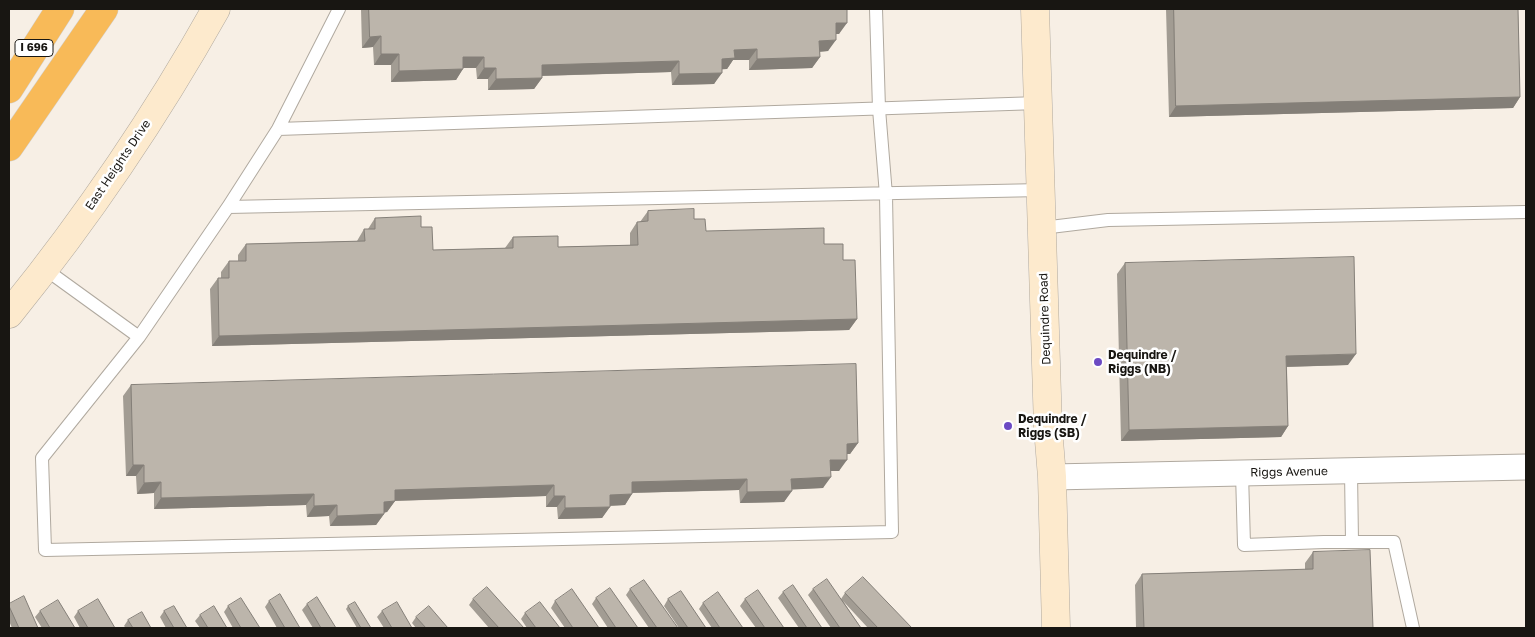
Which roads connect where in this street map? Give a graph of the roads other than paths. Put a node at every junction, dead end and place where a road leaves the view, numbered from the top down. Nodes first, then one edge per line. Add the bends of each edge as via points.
1 (60, 9) edge
2 (104, 9) edge
3 (216, 9) edge
4 (340, 9) edge
5 (876, 9) edge
6 (1035, 9) edge
7 (9, 89) edge
8 (1038, 104) junction
9 (879, 109) junction
10 (278, 129) junction
11 (9, 148) edge
12 (1041, 190) junction
13 (886, 194) junction
14 (228, 207) junction
15 (1526, 212) edge
16 (1042, 228) junction
17 (45, 270) junction
18 (9, 314) edge
19 (139, 337) junction
20 (1526, 467) edge
21 (1351, 471) junction
22 (1242, 473) junction
23 (1052, 477) junction
24 (1352, 542) junction
25 (1056, 628) edge
26 (1413, 628) edge

1 - 7 highway, I 696
2 - 11 highway
3 - 17 main road, East Heights Drive via 184,67
4 - 10 lane
5 - 9 lane
6 - 8 main road, Dequindre Road
8 - 9 lane
8 - 12 main road, Dequindre Road
9 - 10 lane
9 - 13 lane
10 - 14 lane
12 - 13 lane
12 - 16 main road, Dequindre Road
13 - 14 lane
13 - 19 lane via 892,532 45,550 42,458
14 - 19 lane
15 - 16 lane via 1108,220
16 - 23 main road, Dequindre Road
17 - 18 main road, East Heights Drive
17 - 19 lane
20 - 21 street, Riggs Avenue
21 - 22 street, Riggs Avenue
21 - 24 lane
22 - 23 street, Riggs Avenue
22 - 24 lane via 1244,545
23 - 25 main road, Dequindre Road
24 - 26 lane via 1394,542

